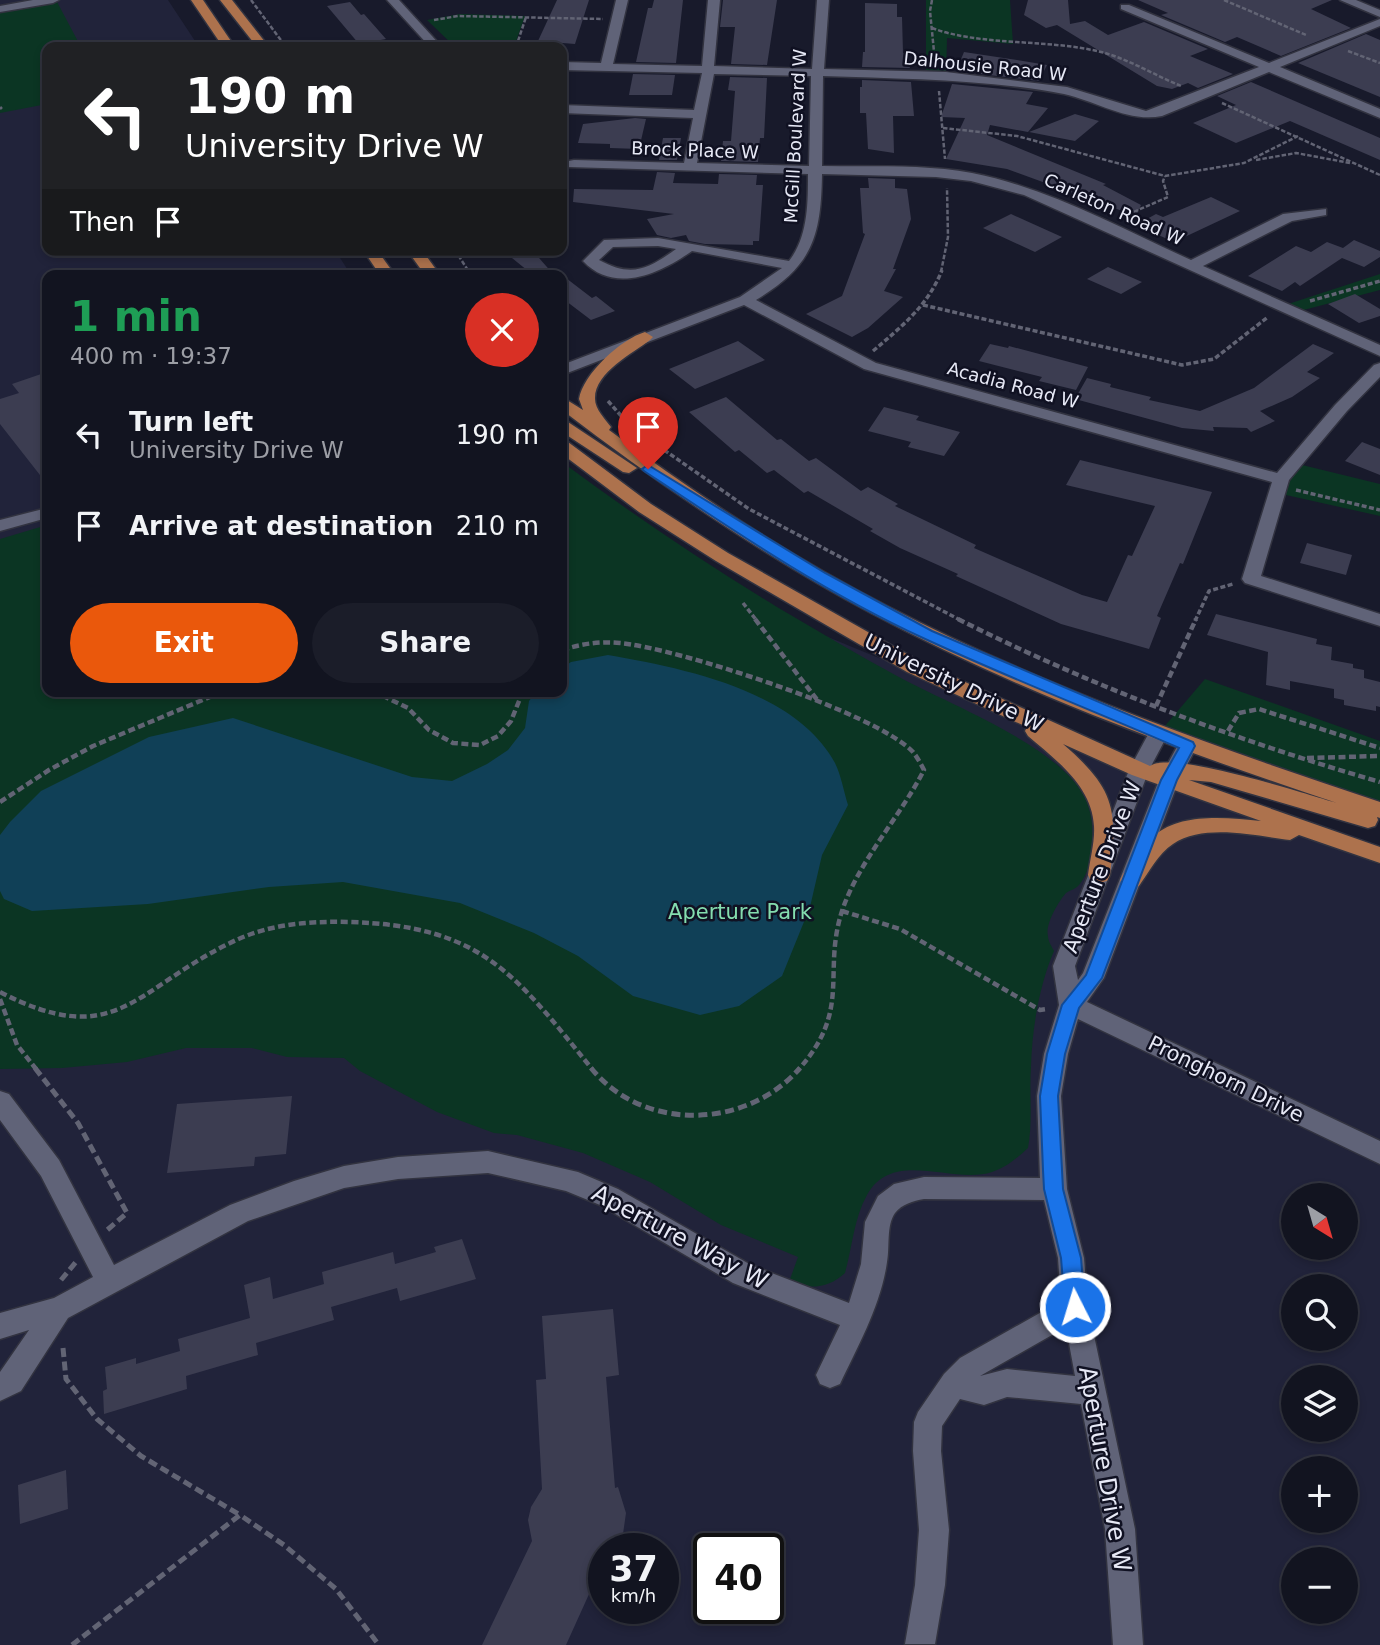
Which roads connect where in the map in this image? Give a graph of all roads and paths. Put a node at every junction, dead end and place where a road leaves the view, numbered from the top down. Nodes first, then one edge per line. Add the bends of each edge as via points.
1 (53, 0) edge
2 (197, 0) edge
3 (226, 0) edge
4 (251, 0) edge
5 (393, 0) edge
6 (622, 0) edge
7 (714, 0) edge
8 (823, 0) edge
9 (932, 0) edge
10 (1224, 0) edge
11 (1346, 0) edge
12 (1125, 7) dead end
13 (1, 8) edge
14 (1380, 14) edge
15 (527, 17) junction
16 (607, 19) dead end
17 (426, 22) dead end
18 (1380, 22) edge
19 (932, 28) junction
20 (1309, 36) dead end
21 (226, 42) edge
22 (259, 42) edge
23 (282, 42) edge
24 (431, 42) edge
25 (518, 42) edge
26 (1342, 48) dead end
27 (1380, 63) edge
28 (567, 66) edge
29 (606, 68) junction
30 (1269, 69) junction
31 (708, 71) junction
32 (937, 73) dead end
33 (817, 74) junction
34 (939, 83) dead end
35 (1203, 95) junction
36 (567, 109) edge
37 (698, 114) junction
38 (1380, 114) edge
39 (943, 128) junction
40 (1298, 136) junction
41 (1244, 163) junction
42 (574, 164) dead end
43 (1360, 165) junction
44 (690, 167) junction
45 (946, 170) dead end
46 (815, 171) junction
47 (1380, 175) edge
48 (1165, 176) junction
49 (946, 183) dead end
50 (1321, 212) dead end
51 (1102, 225) junction
52 (689, 246) junction
53 (419, 256) edge
54 (1193, 265) junction
55 (793, 266) junction
56 (429, 270) edge
57 (1380, 281) edge
58 (745, 300) junction
59 (1308, 301) dead end
60 (923, 305) junction
61 (1274, 312) dead end
62 (645, 337) junction
63 (1380, 351) edge
64 (870, 354) dead end
65 (567, 368) edge
66 (1380, 368) edge
67 (608, 401) dead end
68 (567, 406) edge
69 (567, 428) edge
70 (615, 443) junction
71 (567, 450) edge
72 (1280, 482) junction
73 (1380, 510) edge
74 (42, 514) edge
75 (724, 519) junction
76 (0, 526) edge
77 (1251, 579) junction
78 (743, 603) dead end
79 (1380, 620) edge
80 (567, 648) edge
81 (210, 697) edge
82 (385, 697) edge
83 (520, 697) edge
84 (818, 701) junction
85 (1156, 707) junction
86 (1014, 715) junction
87 (1228, 731) junction
88 (1158, 734) junction
89 (1187, 746) junction
90 (1380, 748) edge
91 (1380, 756) edge
92 (1303, 758) junction
93 (1139, 769) junction
94 (1172, 775) junction
95 (1380, 782) edge
96 (1, 800) edge
97 (1380, 810) edge
98 (1380, 824) edge
99 (1321, 835) junction
100 (1380, 855) edge
101 (1099, 875) junction
102 (1131, 880) junction
103 (842, 911) junction
104 (0, 992) edge
105 (1071, 1005) junction
106 (0, 1101) edge
107 (1380, 1153) edge
108 (1054, 1189) junction
109 (108, 1280) junction
110 (1075, 1307) junction
111 (60, 1309) junction
112 (857, 1318) junction
113 (0, 1326) edge
114 (830, 1375) dead end
115 (954, 1384) junction
116 (0, 1387) edge
117 (1094, 1392) junction
118 (240, 1515) junction
119 (920, 1644) edge
120 (72, 1645) edge
121 (379, 1645) edge
122 (1128, 1645) edge

1 - 13 street
2 - 21 main road
3 - 22 main road
4 - 23 path
5 - 24 street
6 - 29 street
7 - 31 street
8 - 33 street, McGill Boulevard W
9 - 19 path
10 - 20 path
11 - 14 street
12 - 30 street
15 - 16 path
15 - 17 path via 458,16
15 - 25 path
18 - 30 street, Dalhousie Road W
19 - 32 path
19 - 35 path via 951,35 1099,51
26 - 27 path
28 - 29 street, Dalhousie Road W
29 - 31 street, Dalhousie Road W
30 - 35 street, Dalhousie Road W
30 - 38 street
31 - 33 street, Dalhousie Road W
31 - 37 street
33 - 35 street, Dalhousie Road W via 926,75 1067,91 1146,115
33 - 46 street, McGill Boulevard W
34 - 39 path
35 - 40 path
36 - 37 street
37 - 44 street
39 - 45 path
39 - 48 path via 1017,136
40 - 41 path
40 - 43 path
41 - 43 path via 1296,153
41 - 48 path
42 - 44 street, Brock Place W
43 - 47 path
44 - 46 street, Brock Place W
46 - 51 street, Carleton Road W via 971,177 1029,192
46 - 55 street, McGill Boulevard W via 807,242
48 - 51 path via 1168,197
49 - 60 path via 950,240 942,272
50 - 54 street via 1288,217
51 - 54 street, Carleton Road W
52 - 52 street via 609,243 590,261 609,273 638,275
52 - 55 street
53 - 56 main road
54 - 63 street, Carleton Road W
55 - 58 street, McGill Boulevard W
57 - 59 path
58 - 62 street, McGill Boulevard W
58 - 72 street, Acadia Road W via 870,366
60 - 61 path via 1182,365 1214,359
60 - 64 path
62 - 65 street, McGill Boulevard W
62 - 70 main road via 606,366 588,391 592,411
66 - 72 street
67 - 85 path via 631,427 749,509 1034,657
68 - 70 main road, University Drive W
69 - 75 main road
70 - 75 main road, University Drive W
71 - 86 main road, University Drive W via 645,508 722,557 914,667
72 - 73 path
72 - 77 street
74 - 76 street
75 - 88 main road, University Drive W via 927,634
77 - 79 street
77 - 85 path via 1209,591
78 - 84 path
80 - 84 path via 584,643 619,643 661,649
81 - 96 path via 93,746
82 - 83 path via 408,708 429,730 453,743 480,745 498,736
84 - 103 path via 883,730 913,752 924,769 874,847
85 - 87 path
86 - 93 main road, University Drive W
86 - 101 main road via 1068,758 1098,800 1105,825
87 - 90 path via 1236,714 1259,709
87 - 92 path
88 - 89 main road, University Drive W
88 - 93 street, Aperture Drive W
89 - 94 street, Aperture Drive W
89 - 97 main road, University Drive W
91 - 92 path
92 - 95 path
93 - 94 main road, University Drive W
93 - 101 street, Aperture Drive W
94 - 98 main road via 1211,775
94 - 99 main road, University Drive W
94 - 102 street, Aperture Drive W
99 - 100 main road, University Drive W
99 - 102 main road via 1237,827 1182,831 1164,839
101 - 105 street, Aperture Drive W via 1064,966
102 - 105 street, Aperture Drive W via 1093,978
103 - 104 path via 834,999 823,1036 773,1094 731,1114 702,1117 642,1105 612,1088 544,1007 493,961 460,941 428,931 305,922 254,931 213,951 120,1010 82,1016 38,1011
103 - 105 path via 900,929 1040,1010
105 - 107 street, Pronghorn Drive
105 - 108 street, Aperture Drive W via 1049,1096
106 - 109 street via 50,1168
108 - 110 street, Aperture Drive W via 1071,1258
108 - 112 street via 924,1188 903,1192 887,1204 878,1222 874,1264
109 - 111 street, Aperture Way W
109 - 112 street, Aperture Way W via 239,1213 294,1192 398,1168 488,1162 569,1180 609,1197 742,1274
110 - 115 street via 970,1367
110 - 117 street, Aperture Drive W
111 - 113 street
111 - 116 street via 11,1381
111 - 118 path via 66,1379 97,1419 141,1456
112 - 114 street
115 - 117 street via 984,1391 1007,1383
115 - 119 street via 929,1422 934,1530
117 - 122 street, Aperture Drive W via 1120,1529
118 - 120 path
118 - 121 path via 336,1590

